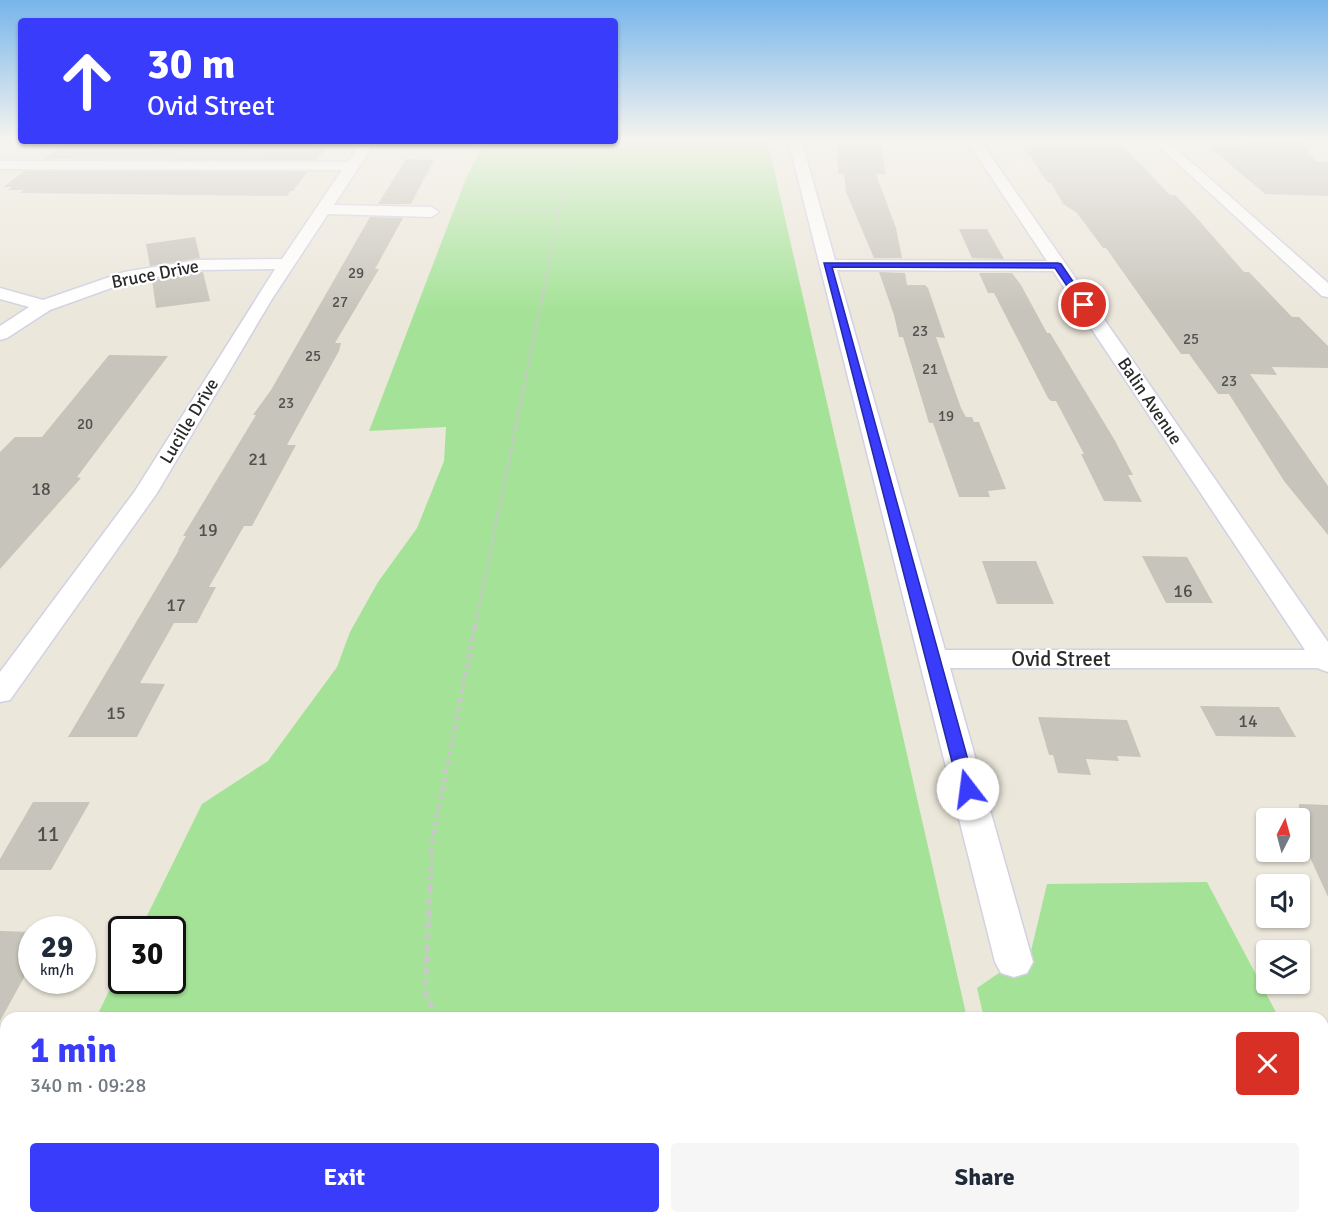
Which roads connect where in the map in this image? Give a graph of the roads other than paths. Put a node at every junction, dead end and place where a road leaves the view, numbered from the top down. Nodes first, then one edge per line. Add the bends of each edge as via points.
1 (333, 196) edge
2 (809, 196) edge
3 (1011, 196) edge
4 (1221, 196) edge
5 (325, 209) junction
6 (430, 212) road end
7 (286, 264) junction
8 (827, 264) junction
9 (1058, 266) junction
10 (1299, 266) junction
11 (1328, 266) edge
12 (1328, 292) edge
13 (0, 293) edge
14 (44, 306) junction
15 (0, 334) edge
16 (933, 659) junction
17 (1327, 661) edge
18 (0, 693) edge
19 (1014, 962) dead end

1 - 5 street, Lucille Drive
2 - 8 street
3 - 9 street, Balin Avenue
4 - 10 street
5 - 6 street
5 - 7 street, Lucille Drive
7 - 14 street, Bruce Drive via 218,264 156,271 124,277
7 - 18 street, Lucille Drive via 145,494
8 - 9 street
8 - 16 street
9 - 17 street, Balin Avenue
10 - 11 street
10 - 12 street
13 - 14 street
14 - 15 street, Bruce Drive
16 - 17 street, Ovid Street
16 - 19 street

